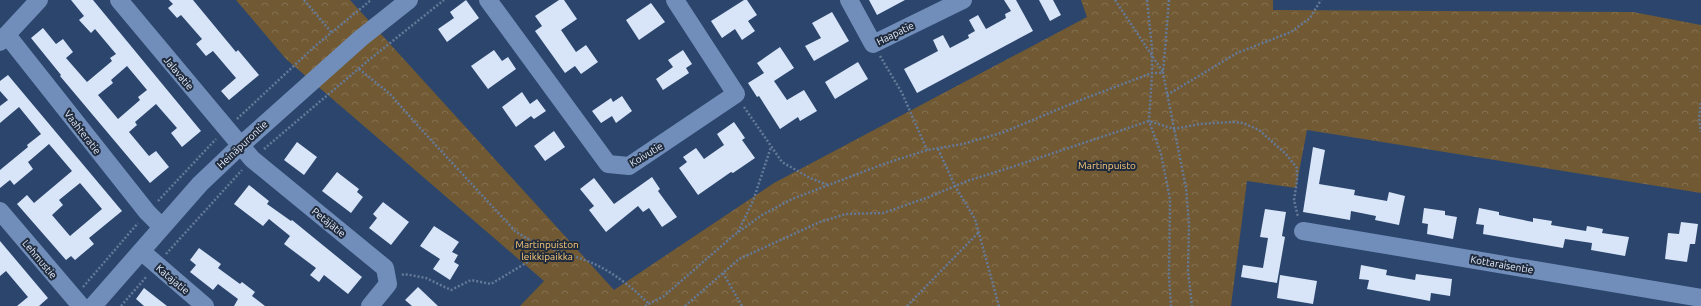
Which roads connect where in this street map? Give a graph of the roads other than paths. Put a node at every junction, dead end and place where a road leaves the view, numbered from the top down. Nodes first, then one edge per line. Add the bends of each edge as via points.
1 (39, 0) edge
2 (119, 0) edge
3 (409, 0) edge
4 (488, 0) edge
5 (675, 0) edge
6 (849, 0) edge
7 (963, 0) edge
8 (4, 38) edge
9 (240, 146) junction
10 (0, 211) edge
11 (162, 227) junction
12 (1303, 231) road end
13 (141, 252) junction
14 (1701, 298) edge
15 (81, 306) edge
16 (93, 306) edge
17 (205, 306) edge
18 (370, 306) edge

1 - 8 street
2 - 9 street, Jalavatie
3 - 9 street, Heinäpurontie
4 - 5 street, Koivutie via 608,164 630,166 736,94
6 - 7 street, Haapatie via 873,44
8 - 11 street, Vaahteratie
9 - 11 street, Heinäpurontie via 200,184
9 - 18 street, Petäjätie via 252,159 385,268 388,284
10 - 15 street, Lehmustie
11 - 13 street, Heinäpurontie
12 - 14 street, Kottaraisentie
13 - 16 street, Heinäpurontie
13 - 17 street, Katajatie

